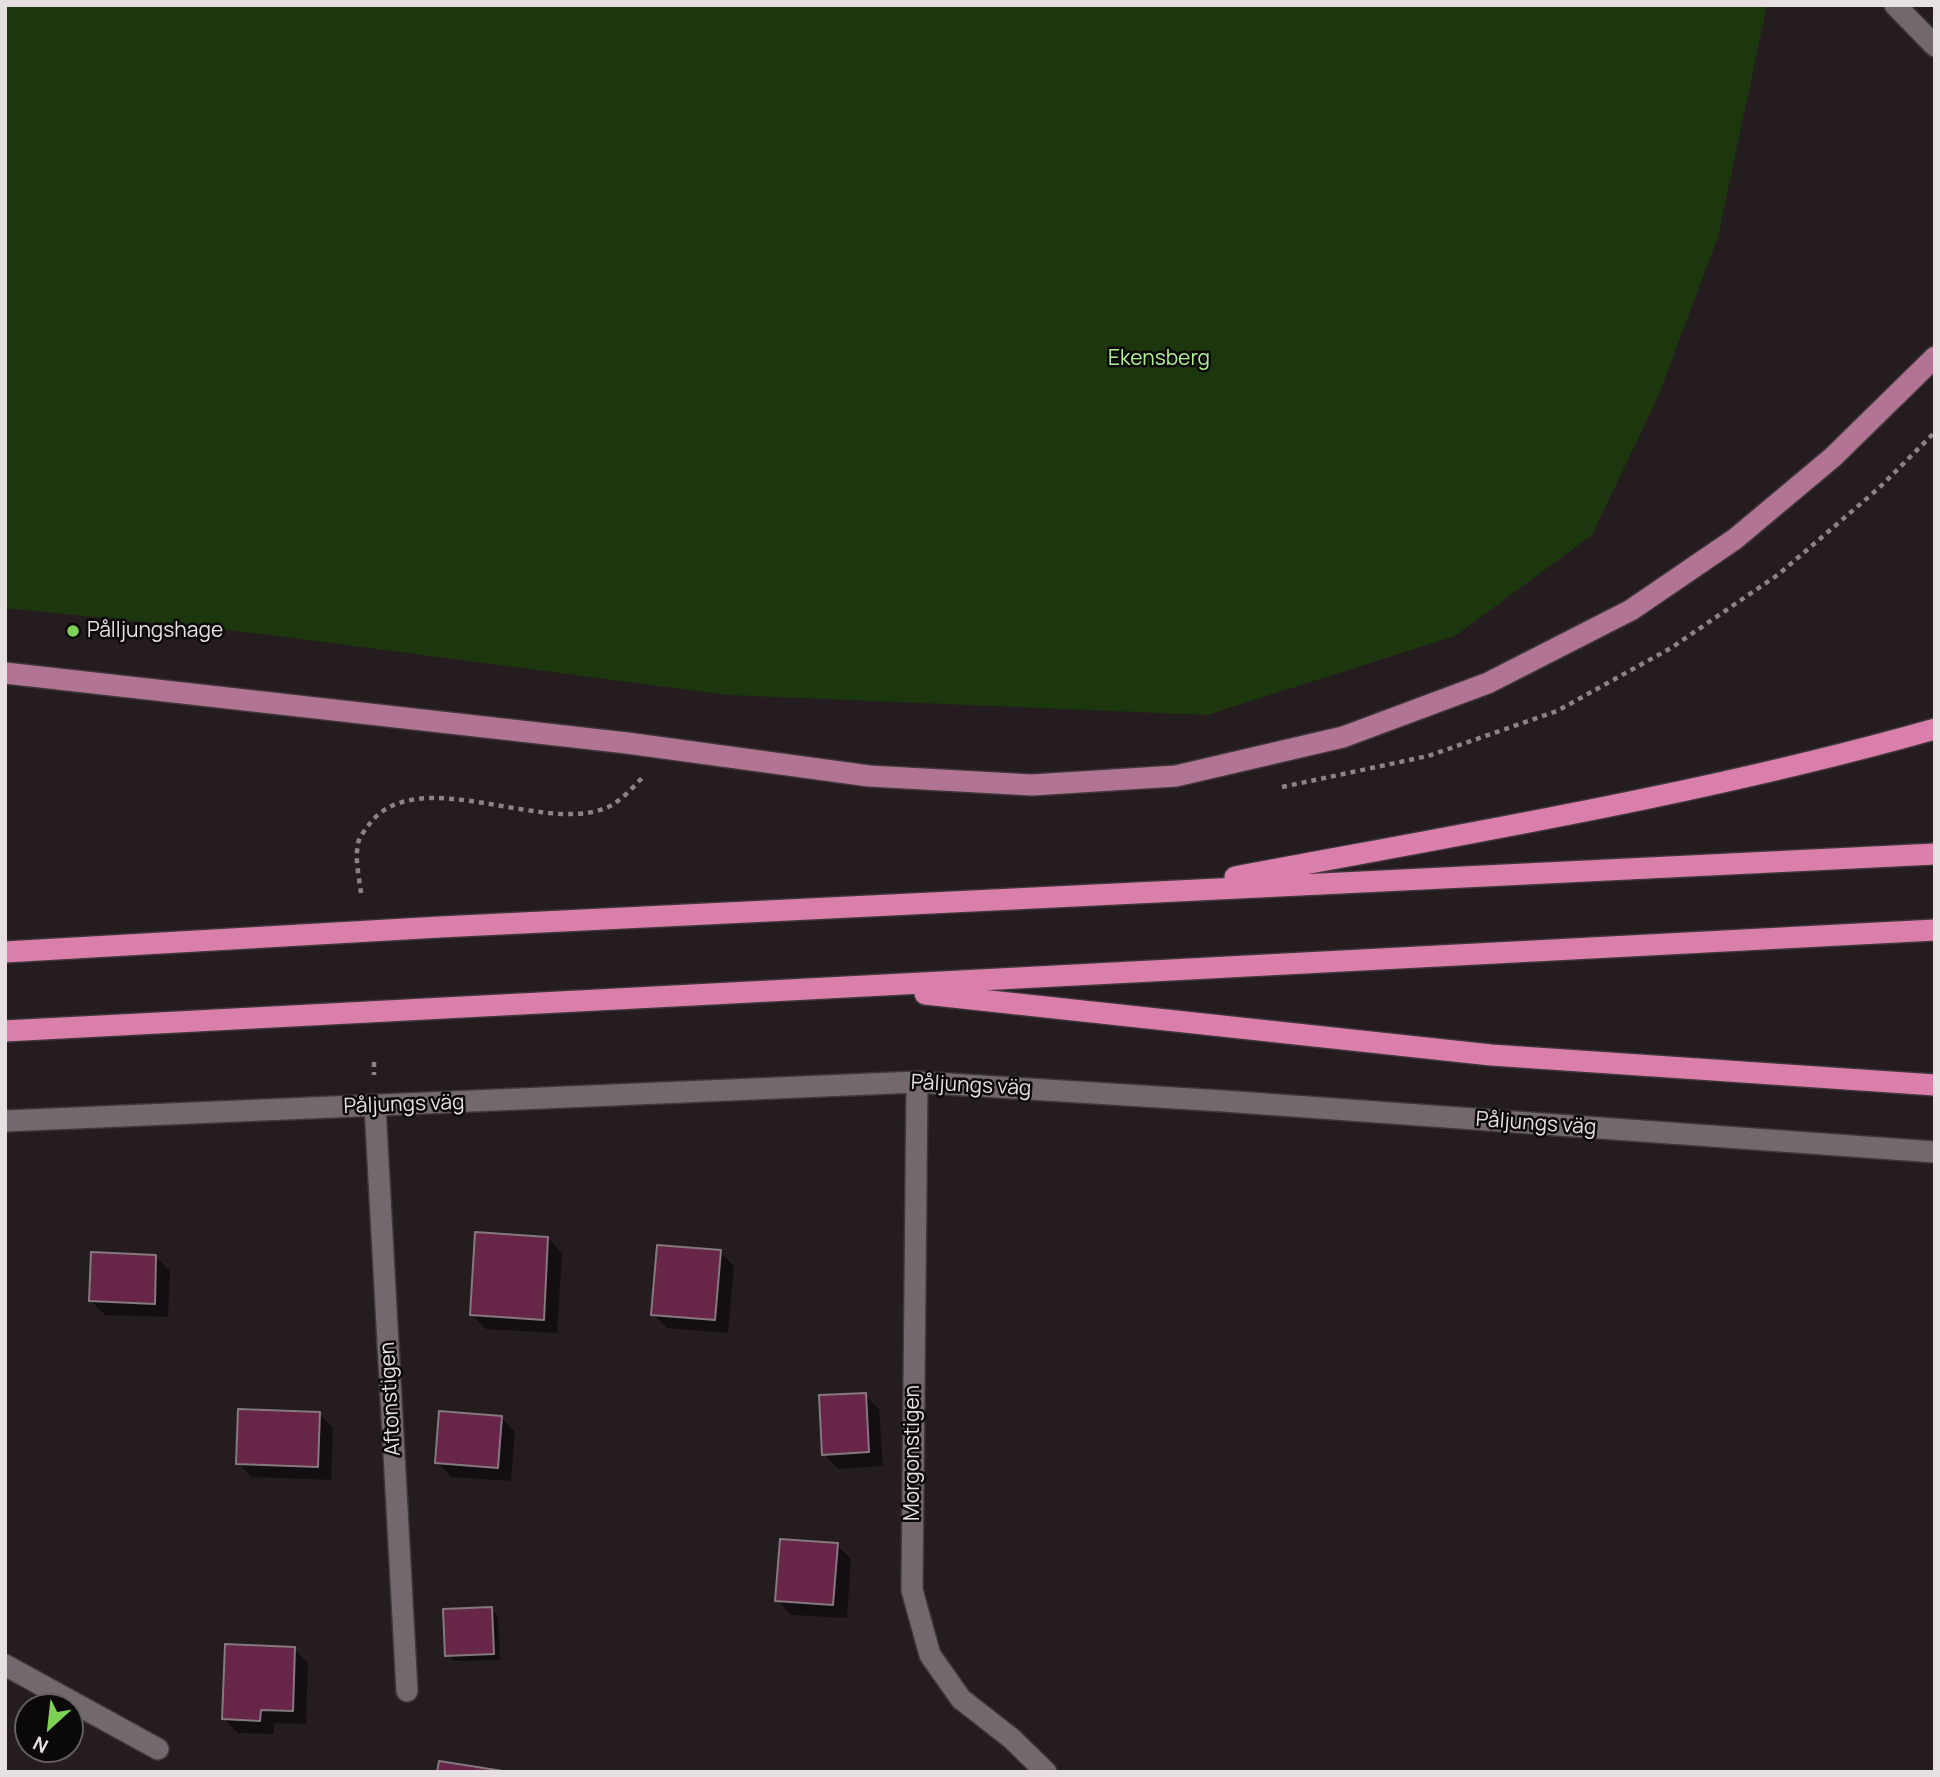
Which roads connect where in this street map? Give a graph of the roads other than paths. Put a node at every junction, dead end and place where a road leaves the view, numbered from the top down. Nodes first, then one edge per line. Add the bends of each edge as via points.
1 (1895, 5) edge
2 (1935, 46) edge
3 (1935, 357) edge
4 (5, 673) edge
5 (1935, 729) edge
6 (1935, 854) edge
7 (1156, 892) junction
8 (1935, 930) edge
9 (5, 952) edge
10 (861, 987) junction
11 (5, 1031) edge
12 (917, 1082) junction
13 (1935, 1085) edge
14 (375, 1106) junction
15 (5, 1121) edge
16 (1935, 1152) edge
17 (5, 1665) edge
18 (407, 1691) dead end
19 (158, 1749) dead end
20 (1046, 1772) edge

1 - 2 street
3 - 4 main road via 1833,457 1735,539 1631,610 1488,683 1343,737 1175,776 1032,785 869,776 627,743
5 - 7 highway via 1814,762 1629,803
6 - 7 highway
7 - 9 highway
8 - 10 highway
10 - 11 highway
10 - 13 highway via 1491,1055
12 - 14 street, Påljungs väg
12 - 16 street, Påljungs väg
12 - 20 street, Morgonstigen via 912,1590 930,1655 961,1699
14 - 15 street, Påljungs väg
14 - 18 street, Aftonstigen
17 - 19 street

